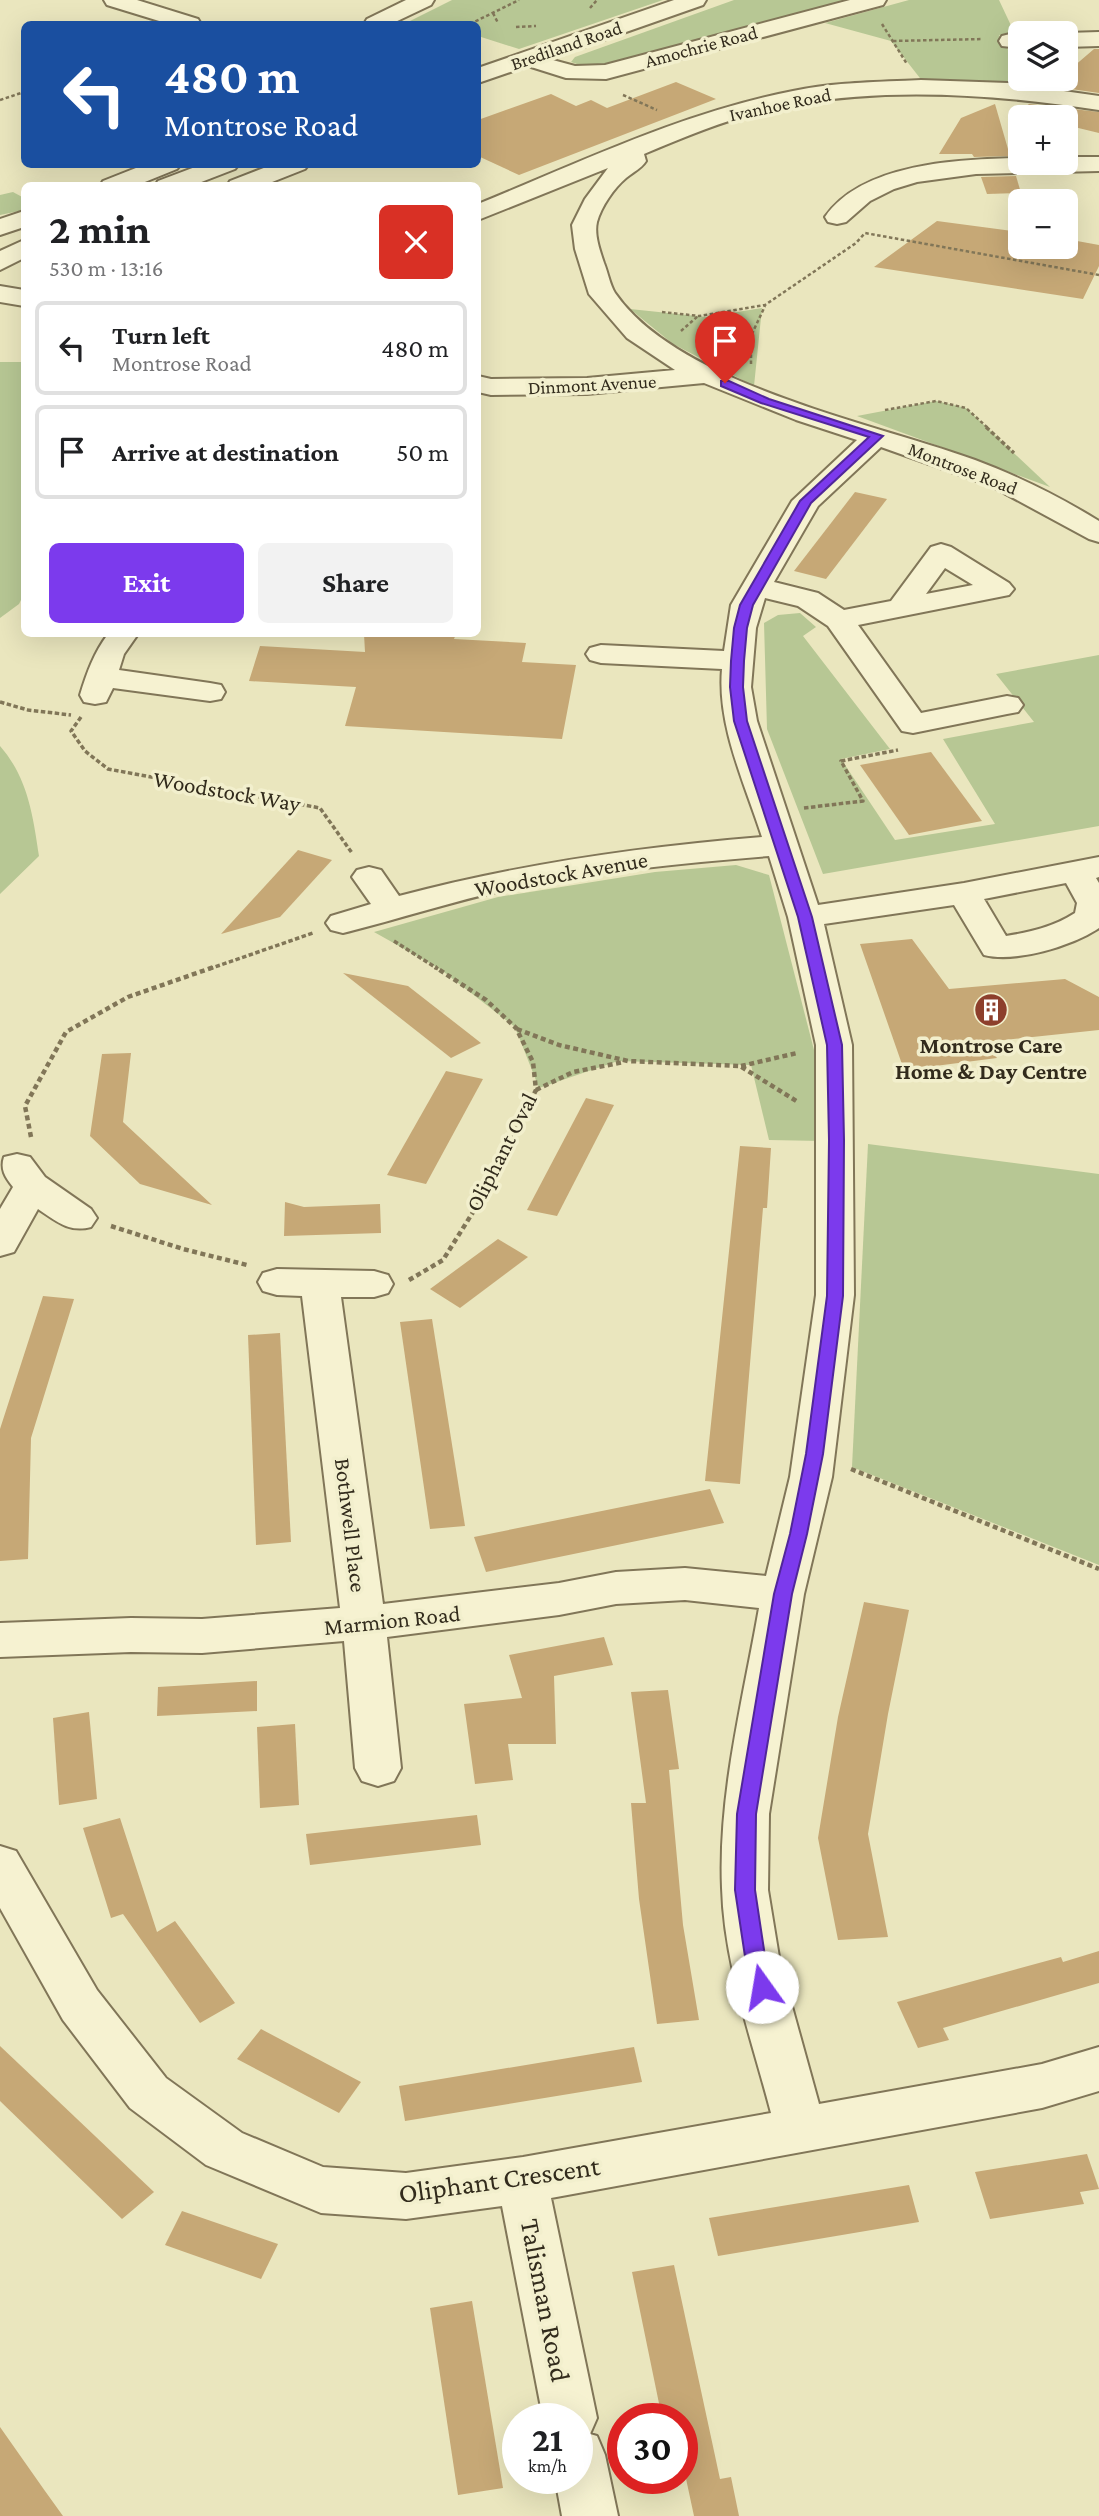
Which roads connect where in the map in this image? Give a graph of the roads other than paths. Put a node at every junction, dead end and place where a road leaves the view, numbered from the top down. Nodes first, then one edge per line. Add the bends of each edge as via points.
1 (115, 0) edge
2 (423, 0) edge
3 (695, 0) edge
4 (875, 0) edge
5 (181, 21) edge
6 (381, 21) edge
7 (1099, 39) edge
8 (1078, 40) edge
9 (528, 58) junction
10 (557, 71) junction
11 (484, 86) edge
12 (1099, 103) edge
13 (632, 152) junction
14 (1099, 164) edge
15 (159, 168) edge
16 (216, 168) edge
17 (286, 168) edge
18 (122, 182) edge
19 (178, 182) edge
20 (250, 182) edge
21 (504, 204) junction
22 (813, 210) dead end
23 (481, 212) edge
24 (21, 219) edge
25 (585, 222) junction
26 (0, 228) edge
27 (21, 249) edge
28 (0, 261) edge
29 (21, 275) edge
30 (0, 286) edge
31 (0, 294) edge
32 (21, 298) edge
33 (705, 375) junction
34 (481, 385) edge
35 (877, 436) junction
36 (1099, 533) edge
37 (755, 587) junction
38 (902, 607) dead end
39 (839, 620) junction
40 (121, 637) edge
41 (601, 654) dead end
42 (738, 661) junction
43 (210, 691) dead end
44 (1007, 705) dead end
45 (783, 845) junction
46 (1087, 869) edge
47 (369, 877) road end
48 (964, 893) junction
49 (391, 909) junction
50 (805, 917) junction
51 (343, 923) road end
52 (78, 1218) road end
53 (0, 1244) edge
54 (277, 1282) road end
55 (320, 1283) junction
56 (374, 1284) road end
57 (783, 1594) junction
58 (364, 1623) junction
59 (0, 1640) edge
60 (379, 1768) dead end
61 (0, 1865) edge
62 (1099, 2069) edge
63 (801, 2131) junction
64 (523, 2180) junction
65 (567, 2403) edge
66 (586, 2494) edge
67 (590, 2516) edge

1 - 5 street
2 - 6 street
3 - 9 street, Brediland Road
4 - 10 street, Amochrie Road via 606,72 581,75
7 - 8 street
9 - 10 street, Amochrie Road
9 - 11 street, Brediland Road
10 - 11 street
12 - 13 street, Ivanhoe Road via 1008,90 856,90 752,107 691,126
13 - 21 street, Ivanhoe Road
13 - 25 street via 634,161 613,176
14 - 22 street via 970,167 923,174 861,196 847,223
15 - 18 street
16 - 19 street
17 - 20 street
21 - 23 street, Ivanhoe Road
21 - 25 street via 556,211
24 - 26 street
25 - 33 street, Montrose Road via 587,257 604,298 628,324
27 - 28 street
29 - 30 street
31 - 32 street
33 - 34 street, Dinmont Avenue via 587,386
33 - 35 street, Montrose Road via 765,401
35 - 36 street, Montrose Road via 966,466 1060,509
35 - 37 street via 806,501
37 - 39 street via 808,599
37 - 42 street via 746,605
38 - 39 street
39 - 44 street via 913,724
40 - 43 street via 92,696
41 - 42 street
42 - 45 street via 741,721
45 - 49 street, Woodstock Avenue via 568,868
45 - 50 street
46 - 48 street
46 - 48 street via 1094,903 1091,918 1051,940 996,948
47 - 49 street
48 - 50 street
49 - 51 street, Woodstock Avenue
50 - 57 street via 834,1045 835,1296 814,1454
52 - 53 street via 24,1176
54 - 55 street
55 - 56 street
55 - 58 street, Bothwell Place
57 - 58 street, Marmion Road via 685,1584 616,1588 559,1600
57 - 63 street via 746,1814 745,1890 756,1963
58 - 59 street, Marmion Road via 202,1636
58 - 60 street, Bothwell Place
61 - 64 street, Oliphant Crescent via 80,2005 148,2093 223,2149 321,2190 406,2196
62 - 63 street, Oliphant Crescent via 1042,2086
63 - 64 street, Oliphant Crescent
64 - 65 street, Talisman Road
66 - 67 street

